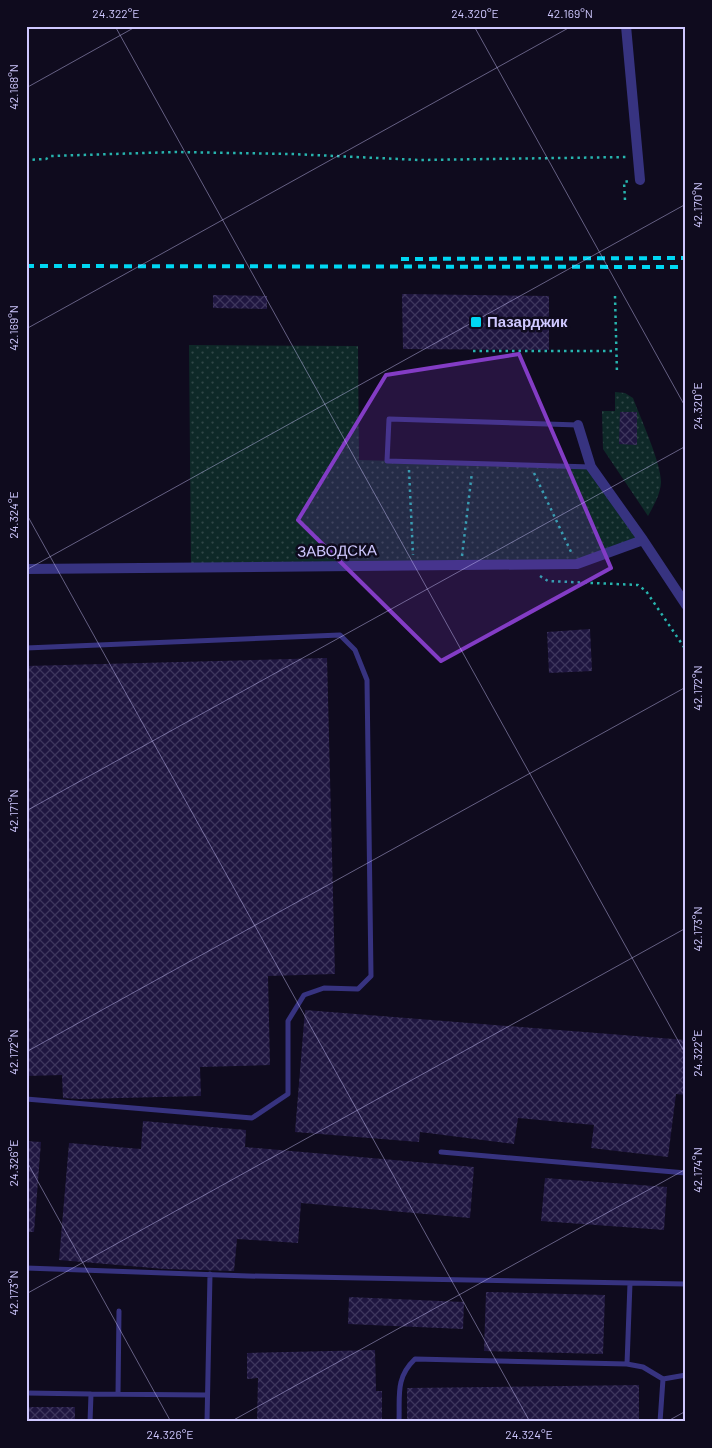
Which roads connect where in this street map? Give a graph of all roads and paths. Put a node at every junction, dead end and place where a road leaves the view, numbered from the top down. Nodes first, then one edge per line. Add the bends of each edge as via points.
1 (626, 26) edge
2 (637, 157) junction
3 (26, 160) edge
4 (640, 180) joint
5 (625, 200) dead end
6 (614, 296) dead end
7 (473, 351) dead end
8 (616, 351) junction
9 (617, 374) dead end
10 (578, 425) joint
11 (409, 462) junction
12 (473, 463) junction
13 (531, 465) junction
14 (591, 467) junction
15 (643, 540) junction
16 (520, 564) junction
17 (577, 564) junction
18 (413, 565) junction
19 (461, 565) junction
20 (26, 569) edge
21 (686, 605) edge
22 (26, 648) edge
23 (686, 650) edge
24 (26, 1098) edge
25 (441, 1152) dead end
26 (686, 1173) edge
27 (26, 1268) edge
28 (210, 1274) junction
29 (630, 1283) junction
30 (686, 1284) edge
31 (119, 1311) dead end
32 (627, 1364) junction
33 (686, 1375) edge
34 (662, 1379) junction
35 (26, 1394) edge
36 (90, 1394) junction
37 (118, 1394) junction
38 (207, 1395) junction
39 (90, 1422) edge
40 (207, 1422) edge
41 (399, 1422) edge
42 (660, 1422) edge

1 - 2 street
2 - 3 path via 420,160 175,152 51,156
2 - 4 street
4 - 5 path via 624,182
6 - 8 path
7 - 8 path
8 - 9 path
10 - 11 lane via 389,419 387,461
10 - 14 street
11 - 12 lane
11 - 18 path
12 - 13 lane
12 - 19 path
13 - 14 lane
13 - 17 path
14 - 15 street
15 - 17 street, ЗАВОДСКА
15 - 21 street
16 - 17 street, ЗАВОДСКА
16 - 19 street, ЗАВОДСКА
16 - 23 path via 548,581 638,585 646,591
18 - 19 street, ЗАВОДСКА
18 - 20 street, ЗАВОДСКА
22 - 24 lane via 340,635 354,650 367,680 371,976 358,989 324,988 304,996 288,1021 288,1094 252,1118
25 - 26 lane
27 - 28 lane
28 - 29 lane
28 - 38 lane
29 - 30 lane
29 - 32 lane
31 - 37 lane
32 - 34 lane via 643,1367
32 - 41 lane via 415,1359 400,1380
33 - 34 lane
34 - 42 lane
35 - 36 lane
36 - 37 lane
36 - 39 lane
37 - 38 lane
38 - 40 lane

